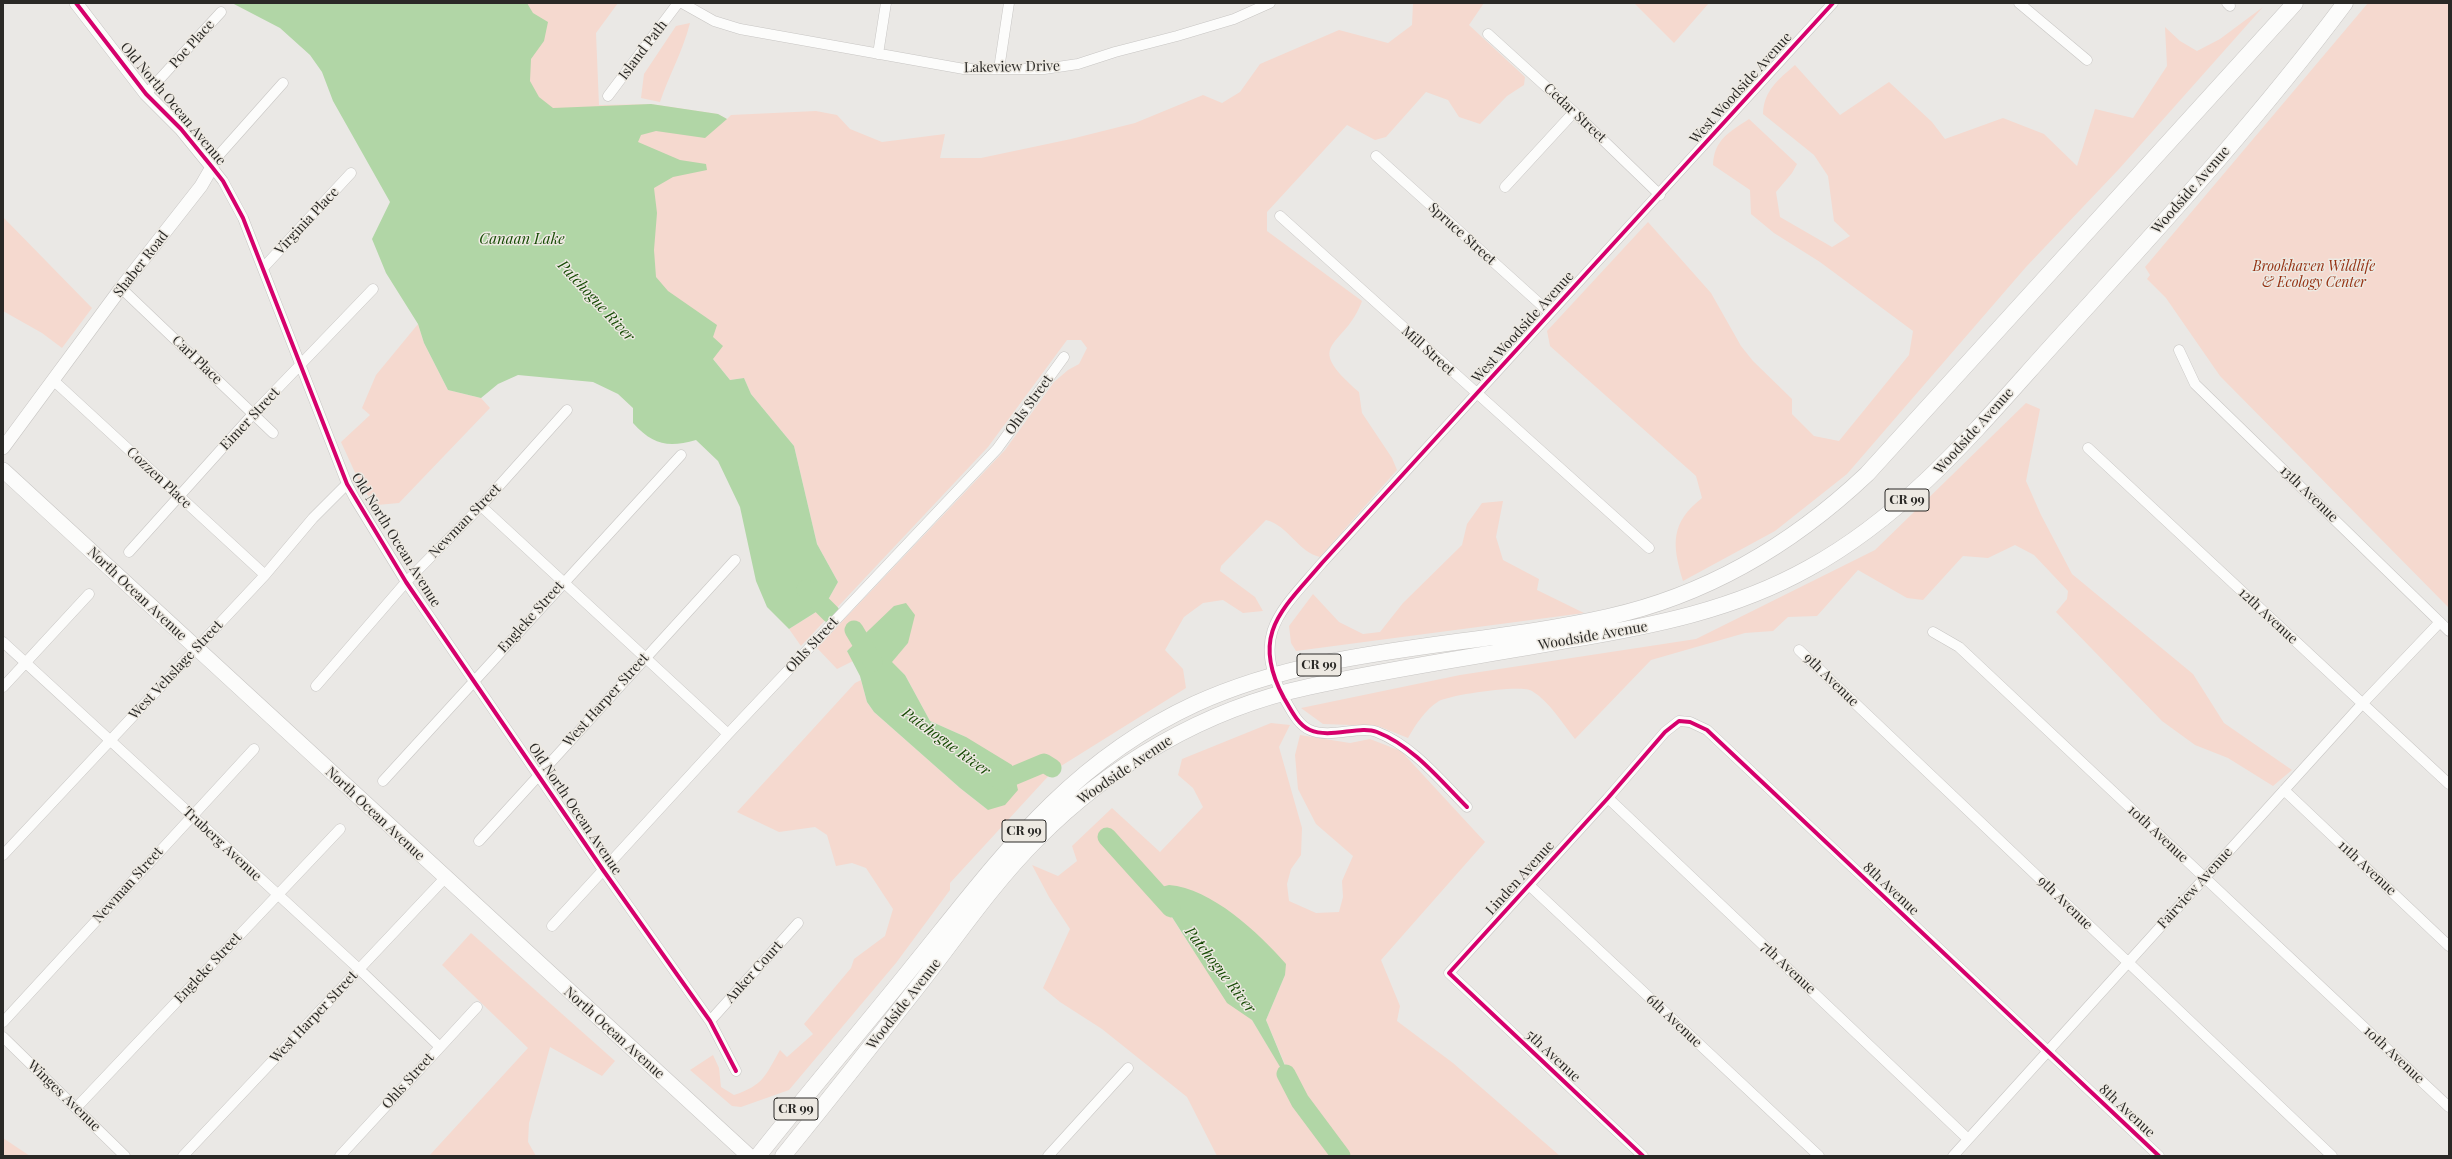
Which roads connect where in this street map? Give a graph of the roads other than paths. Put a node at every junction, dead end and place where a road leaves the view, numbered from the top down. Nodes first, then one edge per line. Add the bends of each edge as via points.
1 (76, 3) edge
2 (678, 3) edge
3 (682, 3) edge
4 (886, 3) edge
5 (1010, 3) edge
6 (1270, 3) edge
7 (1833, 3) edge
8 (2019, 3) edge
9 (2295, 3) edge
10 (2344, 3) edge
11 (222, 12) dead end
12 (1488, 34) dead end
13 (878, 54) junction
14 (2087, 60) dead end
15 (999, 69) junction
16 (283, 83) dead end
17 (146, 94) junction
18 (608, 96) dead end
19 (1574, 112) junction
20 (1376, 156) dead end
21 (212, 167) junction
22 (351, 173) dead end
23 (1505, 187) dead end
24 (1660, 195) junction
25 (1280, 216) dead end
26 (264, 268) junction
27 (121, 288) junction
28 (373, 289) dead end
29 (1549, 312) junction
30 (2179, 350) dead end
31 (1064, 357) dead end
32 (300, 366) junction
33 (53, 380) junction
34 (1476, 395) junction
35 (567, 410) dead end
36 (253, 414) junction
37 (273, 433) dead end
38 (3, 448) edge
39 (2088, 448) dead end
40 (681, 455) dead end
41 (3, 470) edge
42 (347, 484) junction
43 (179, 496) junction
44 (482, 506) junction
45 (1649, 548) dead end
46 (129, 552) dead end
47 (735, 560) dead end
48 (265, 575) junction
49 (406, 582) junction
50 (562, 582) junction
51 (89, 594) dead end
52 (2440, 622) junction
53 (2449, 631) edge
54 (1933, 632) dead end
55 (3, 642) edge
56 (197, 649) junction
57 (1799, 650) dead end
58 (645, 657) junction
59 (26, 662) junction
60 (474, 680) junction
61 (1278, 684) junction
62 (316, 686) dead end
63 (3, 687) edge
64 (2362, 704) junction
65 (728, 734) junction
66 (110, 740) junction
67 (254, 749) dead end
68 (539, 774) junction
69 (383, 781) dead end
70 (2449, 784) edge
71 (2284, 790) junction
72 (1608, 798) junction
73 (1467, 807) dead end
74 (192, 816) junction
75 (340, 829) dead end
76 (479, 841) dead end
77 (3, 855) edge
78 (603, 870) junction
79 (2205, 877) junction
80 (445, 878) junction
81 (1529, 885) junction
82 (276, 895) junction
83 (798, 923) dead end
84 (552, 926) dead end
85 (2449, 946) edge
86 (2127, 962) junction
87 (359, 969) junction
88 (1449, 973) joint
89 (478, 1007) dead end
90 (710, 1021) junction
91 (3, 1022) edge
92 (3, 1037) edge
93 (440, 1047) junction
94 (2047, 1051) junction
95 (1128, 1068) dead end
96 (736, 1071) dead end
97 (2449, 1107) edge
98 (76, 1108) junction
99 (1968, 1139) junction
100 (125, 1156) edge
101 (184, 1156) edge
102 (340, 1156) edge
103 (749, 1156) edge
104 (758, 1156) edge
105 (783, 1156) edge
106 (1048, 1156) edge
107 (1643, 1156) edge
108 (1819, 1156) edge
109 (1953, 1156) edge
110 (2159, 1156) edge
111 (2332, 1156) edge

1 - 17 street, Old North Ocean Avenue
2 - 18 street, Island Path
3 - 13 street, Lakeview Drive via 714,21 740,29
4 - 13 street
5 - 15 street
6 - 15 street, Lakeview Drive via 1234,19 1078,64 1044,69
7 - 24 street, West Woodside Avenue
8 - 14 street
9 - 61 main road, Woodside Avenue / CR 99 via 1867,474 1840,499 1780,544 1735,570 1682,594 1609,617 1363,656
10 - 61 main road, Woodside Avenue / CR 99 via 2278,89 2199,182 1934,475 1901,506 1838,551 1772,587 1722,606 1664,623
11 - 17 street, Poe Place
12 - 19 street, Cedar Street
13 - 15 street, Lakeview Drive via 964,69
16 - 21 street, Shaber Road via 219,155
17 - 21 street, Old North Ocean Avenue via 181,129
19 - 23 street
19 - 24 street, Cedar Street
20 - 29 street, Spruce Street
21 - 26 street, Old North Ocean Avenue via 223,181 243,218
21 - 27 street, Shaber Road via 201,186
22 - 26 street, Virginia Place
24 - 29 street, West Woodside Avenue
25 - 34 street, Mill Street
26 - 32 street, Old North Ocean Avenue
27 - 33 street, Shaber Road
27 - 36 street, Carl Place
28 - 32 street, Eimer Street
29 - 34 street, West Woodside Avenue
30 - 52 street, 13th Avenue via 2195,384
31 - 65 street, Ohls Street via 998,449
32 - 36 street, Eimer Street
32 - 42 street, Old North Ocean Avenue
33 - 38 street, Shaber Road
33 - 43 street, Cozzen Place
34 - 45 street, Mill Street
34 - 61 street, West Woodside Avenue via 1280,611 1271,638 1270,655
35 - 44 street, Newman Street
36 - 37 street, Carl Place
36 - 43 street, Eimer Street
39 - 64 street, 12th Avenue
40 - 50 street, Engleke Street
41 - 56 main road, North Ocean Avenue
42 - 48 street, West Vehslage Street via 313,518
42 - 49 street, Old North Ocean Avenue
43 - 46 street, Eimer Street
43 - 48 street, Cozzen Place
44 - 49 street, Newman Street
44 - 50 street
47 - 58 street, West Harper Street
48 - 56 street, West Vehslage Street
49 - 60 street, Old North Ocean Avenue
49 - 62 street, Newman Street
50 - 58 street
50 - 60 street, Engleke Street
51 - 59 street
52 - 53 street, 13th Avenue
52 - 64 street, Fairview Avenue
54 - 79 street, 10th Avenue via 1959,647
55 - 59 street, Truberg Avenue
56 - 66 street, West Vehslage Street
56 - 80 main road, North Ocean Avenue
57 - 86 street, 9th Avenue
58 - 65 street
58 - 68 street, West Harper Street
59 - 63 street
59 - 66 street, Truberg Avenue
60 - 68 street, Old North Ocean Avenue
60 - 69 street, Engleke Street
61 - 73 street, West Woodside Avenue via 1299,721 1311,730 1328,733 1375,731 1409,750
61 - 104 main road, Woodside Avenue / CR 99 via 1214,696 1163,720 1099,762 1056,798 1003,855
61 - 105 main road, Woodside Avenue / CR 99 via 1171,738 1107,779 1064,813 995,886
64 - 70 street, 12th Avenue
64 - 71 street, Fairview Avenue
65 - 78 street, Ohls Street
66 - 74 street, Truberg Avenue
66 - 77 street, West Vehslage Street
67 - 74 street, Newman Street
68 - 76 street, West Harper Street
68 - 78 street, Old North Ocean Avenue
71 - 79 street, Fairview Avenue
71 - 85 street, 11th Avenue
72 - 81 street, Linden Avenue
72 - 94 street, 8th Avenue via 1665,732 1679,721 1690,722 1707,730
72 - 99 street, 7th Avenue
74 - 82 street, Truberg Avenue
74 - 91 street, Newman Street
75 - 82 street, Engleke Street
78 - 84 street, Ohls Street
78 - 90 street, Old North Ocean Avenue
79 - 86 street, Fairview Avenue
79 - 97 street, 10th Avenue
80 - 87 street, West Harper Street
80 - 103 main road, North Ocean Avenue
81 - 88 street, Linden Avenue
81 - 108 street, 6th Avenue
82 - 87 street, Truberg Avenue
82 - 98 street, Engleke Street
83 - 90 street, Anker Court
86 - 94 street, Fairview Avenue
86 - 111 street, 9th Avenue
87 - 93 street, Truberg Avenue
87 - 101 street, West Harper Street
88 - 107 street, 5th Avenue
89 - 93 street, Ohls Street
90 - 96 street, Old North Ocean Avenue
92 - 98 street, Winges Avenue
93 - 102 street, Ohls Street
94 - 99 street, Fairview Avenue
94 - 110 street, 8th Avenue
95 - 106 street
98 - 100 street, Winges Avenue
99 - 109 street, Fairview Avenue

